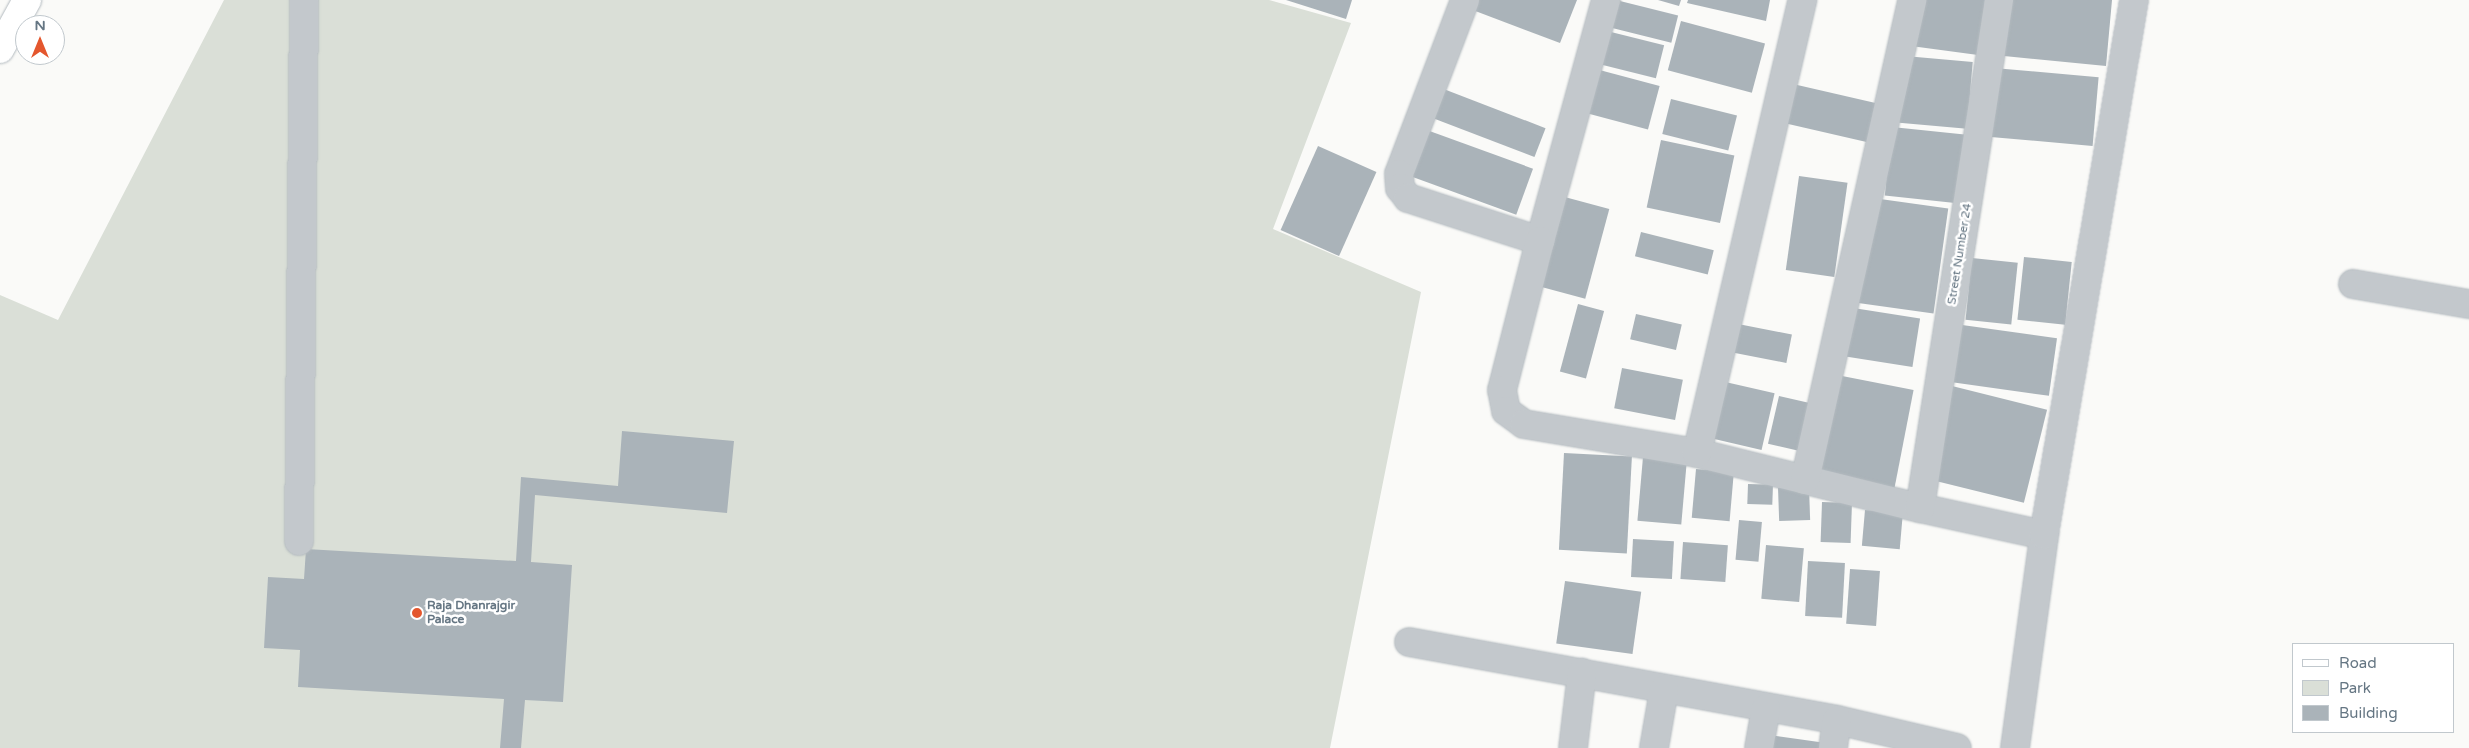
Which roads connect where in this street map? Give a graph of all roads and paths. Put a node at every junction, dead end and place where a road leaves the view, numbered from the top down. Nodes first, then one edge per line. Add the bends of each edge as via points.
1 (27, 0) edge
2 (304, 0) edge
3 (1465, 0) edge
4 (1606, 0) edge
5 (1802, 0) edge
6 (1912, 0) edge
7 (1999, 0) edge
8 (2134, 0) edge
9 (0, 49) edge
10 (1540, 241) junction
11 (2353, 284) dead end
12 (2469, 304) edge
13 (1697, 452) junction
14 (1805, 480) junction
15 (1920, 508) junction
16 (2044, 535) junction
17 (299, 541) dead end
18 (1409, 642) dead end
19 (1582, 673) junction
20 (1664, 690) junction
21 (1766, 709) junction
22 (1837, 720) junction
23 (1573, 748) edge
24 (1654, 748) edge
25 (1760, 748) edge
26 (1833, 748) edge
27 (1957, 748) edge
28 (2015, 748) edge

1 - 9 street
2 - 17 street
3 - 10 street via 1399,174 1400,188 1408,198
4 - 10 street
5 - 13 street
6 - 14 street
7 - 15 street, Street Number 24
8 - 16 street
10 - 13 street via 1502,390 1506,411 1524,424
11 - 12 street
13 - 14 street
14 - 15 street
15 - 16 street
16 - 28 street
18 - 19 street
19 - 20 street
19 - 23 street
20 - 21 street
20 - 24 street
21 - 22 street
21 - 25 street
22 - 26 street
22 - 27 street

